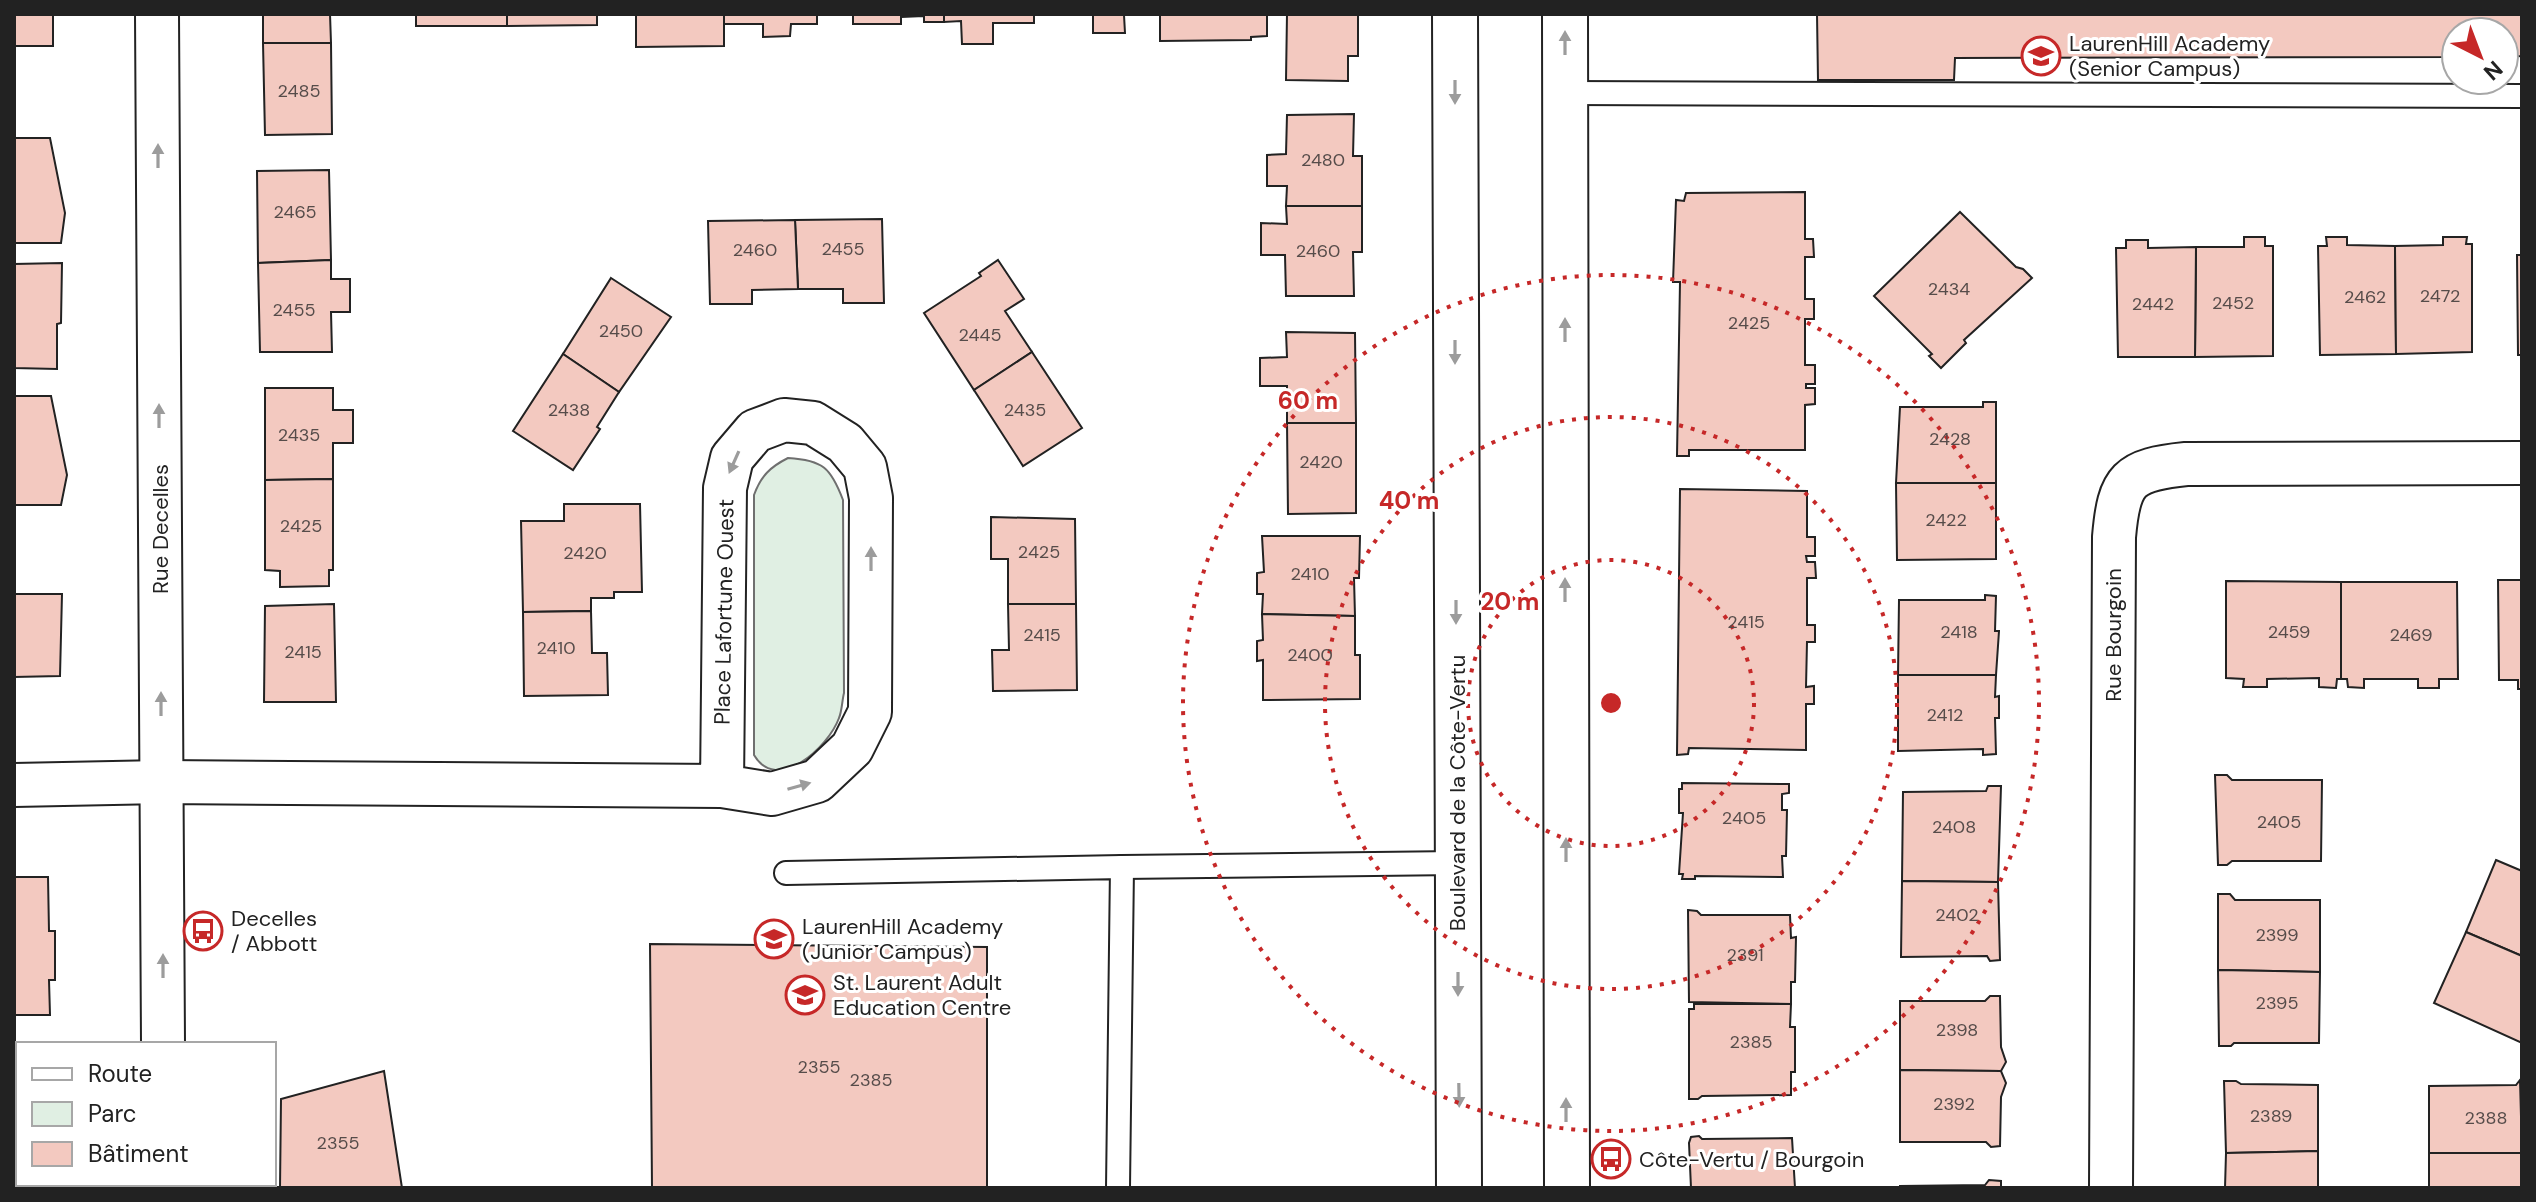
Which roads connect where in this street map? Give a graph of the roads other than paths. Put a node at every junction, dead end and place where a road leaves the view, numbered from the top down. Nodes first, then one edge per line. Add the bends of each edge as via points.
1 (157, 14) edge
2 (1455, 14) edge
3 (1565, 14) edge
4 (1566, 93) junction
5 (2522, 96) edge
6 (2522, 463) edge
7 (162, 782) junction
8 (14, 785) edge
9 (722, 786) junction
10 (1457, 863) junction
11 (1122, 867) junction
12 (786, 873) dead end
13 (163, 1042) edge
14 (1118, 1188) edge
15 (1459, 1188) edge
16 (1567, 1188) edge
17 (2111, 1188) edge

7 -> 1 street, Rue Decelles
2 -> 10 main road, Boulevard de la Côte-Vertu
4 -> 3 main road
4 - 5 lane
16 -> 4 main road
6 - 17 street, Rue Bourgoin via 2186,464 2152,468 2128,482 2117,504 2114,537
7 - 8 street, Place Lafortune Ouest
7 - 9 street, Place Lafortune Ouest
13 -> 7 street, Rue Decelles
9 -> 9 street, Place Lafortune Ouest via 772,794 817,781 852,748 870,712 871,498 865,467 845,443 813,423 784,420 755,431 732,458 725,488
10 - 11 lane
10 -> 15 main road, Boulevard de la Côte-Vertu
11 - 12 lane
11 - 14 lane

